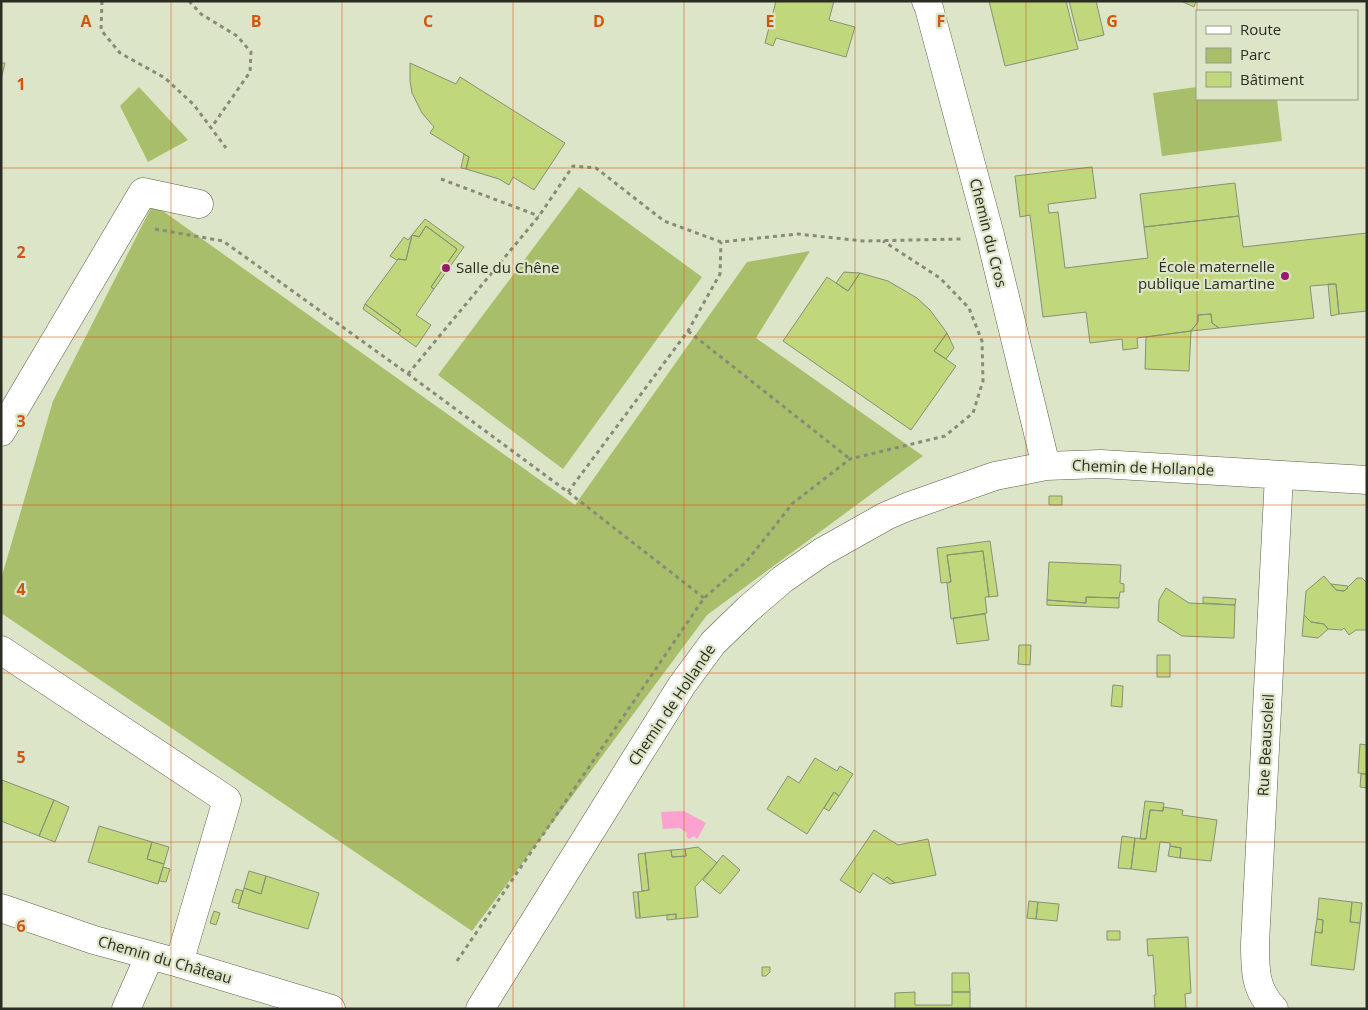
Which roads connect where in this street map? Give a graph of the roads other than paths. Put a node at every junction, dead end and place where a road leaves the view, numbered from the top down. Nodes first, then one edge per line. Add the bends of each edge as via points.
1 (926, 1) edge
2 (199, 204) dead end
3 (1, 432) edge
4 (1046, 466) junction
5 (1280, 475) junction
6 (1367, 480) edge
7 (1, 650) edge
8 (1, 908) edge
9 (150, 955) junction
10 (179, 963) junction
11 (126, 1009) edge
12 (331, 1009) edge
13 (480, 1009) edge
14 (1274, 1009) edge

1 - 4 street, Chemin du Cros via 990,235
2 - 3 street via 143,192
4 - 5 street, Chemin de Hollande via 1101,464
4 - 13 street, Chemin de Hollande via 995,476 886,516 822,552 748,609 713,643 682,685
5 - 6 street, Chemin de Hollande
5 - 14 street, Rue Beausoleil via 1255,944 1255,972 1264,998
7 - 10 street via 227,800
8 - 9 street, Chemin du Château via 94,940
9 - 10 street, Chemin du Château
9 - 11 street
10 - 12 street, Chemin du Château

